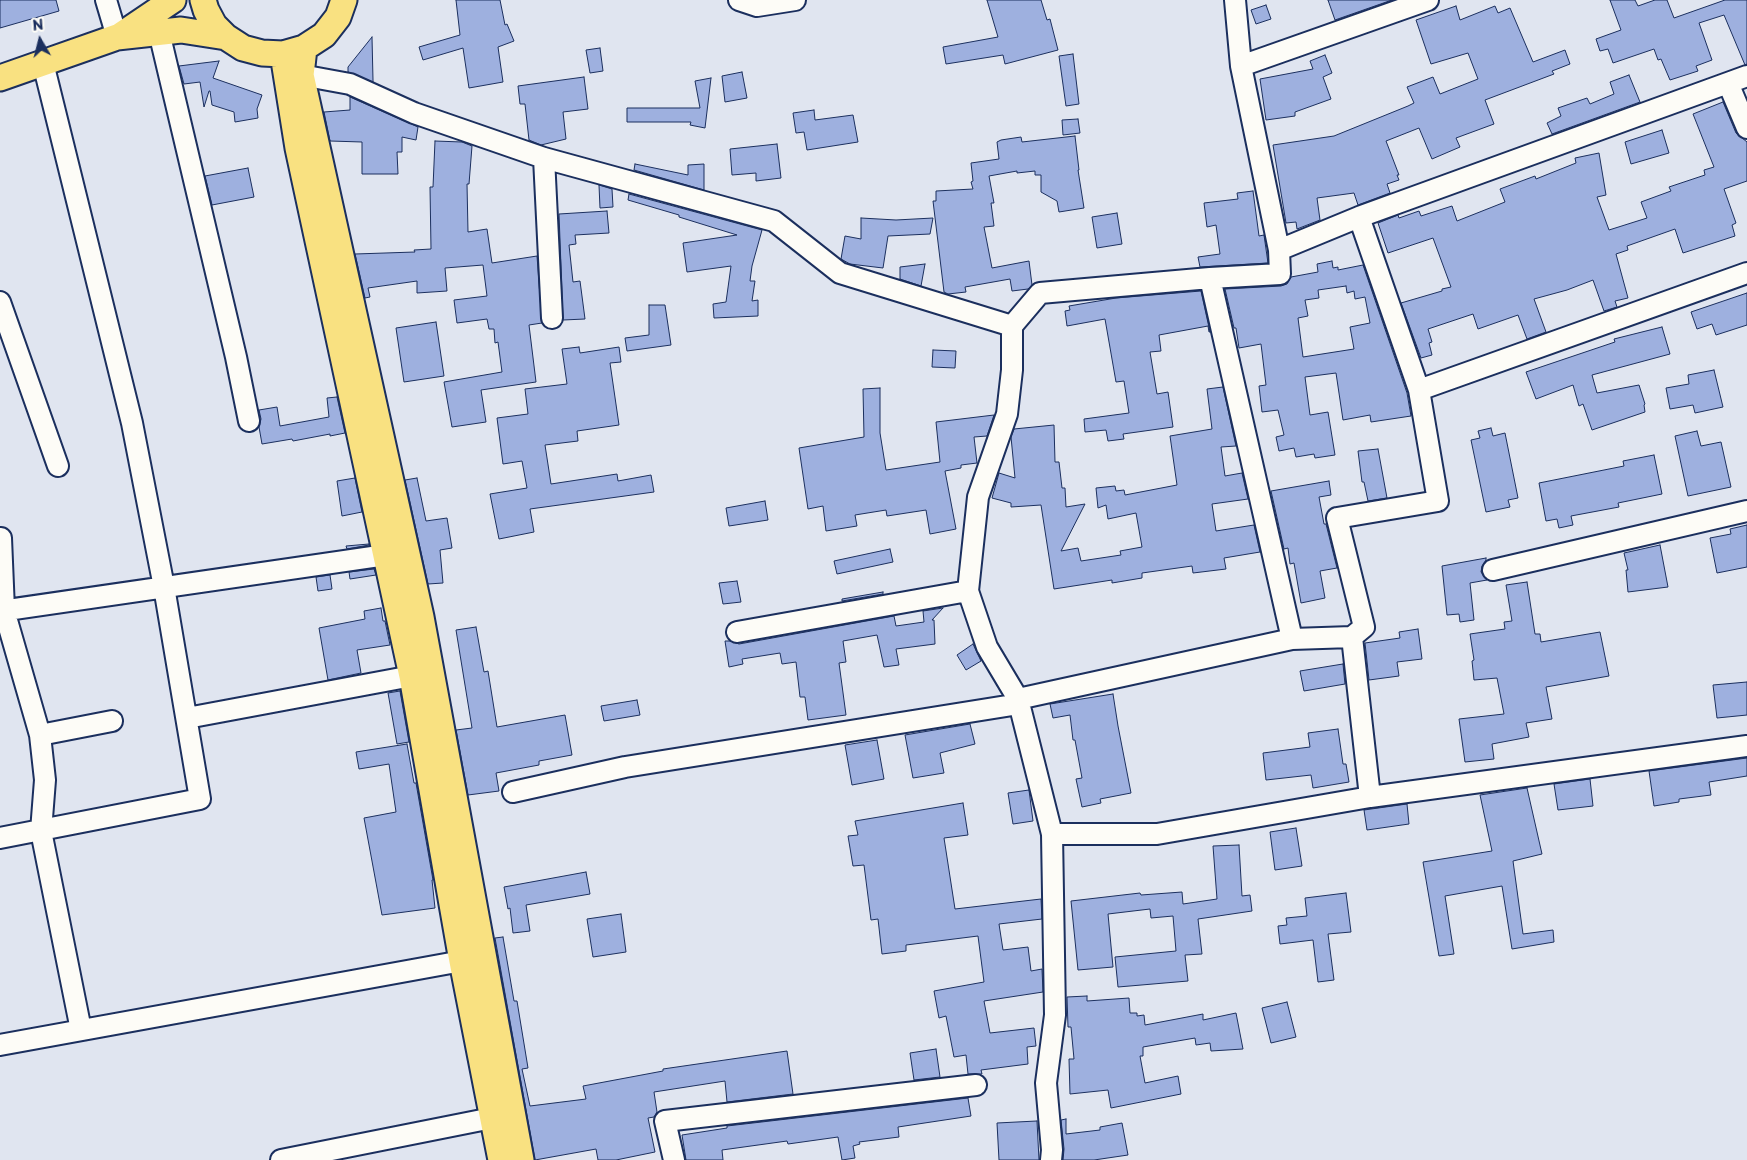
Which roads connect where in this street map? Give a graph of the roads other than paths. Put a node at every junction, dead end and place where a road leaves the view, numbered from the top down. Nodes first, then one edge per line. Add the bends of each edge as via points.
1 (106, 0) edge
2 (173, 0) edge
3 (203, 0) edge
4 (344, 0) edge
5 (739, 0) edge
6 (795, 0) edge
7 (1235, 0) edge
8 (1428, 0) edge
9 (159, 32) junction
10 (118, 37) junction
11 (226, 37) junction
12 (294, 51) junction
13 (43, 63) junction
14 (1241, 66) junction
15 (301, 75) junction
16 (1747, 76) edge
17 (0, 78) edge
18 (1728, 83) junction
19 (1747, 128) edge
20 (544, 158) junction
21 (1359, 217) junction
22 (1279, 250) junction
23 (1747, 274) edge
24 (1210, 278) junction
25 (0, 302) edge
26 (552, 318) dead end
27 (1012, 326) junction
28 (1418, 390) junction
29 (249, 421) dead end
30 (58, 466) dead end
31 (1747, 511) edge
32 (2, 538) dead end
33 (386, 555) junction
34 (1493, 570) dead end
35 (164, 587) junction
36 (968, 591) junction
37 (2, 610) edge
38 (737, 632) dead end
39 (1352, 637) junction
40 (1292, 639) junction
41 (412, 676) junction
42 (1019, 701) junction
43 (188, 718) junction
44 (112, 721) dead end
45 (40, 735) junction
46 (1747, 746) edge
47 (513, 792) dead end
48 (1370, 797) junction
49 (41, 831) junction
50 (1052, 834) junction
51 (0, 838) edge
52 (462, 961) junction
53 (81, 1030) junction
54 (0, 1045) edge
55 (976, 1085) dead end
56 (492, 1118) junction
57 (280, 1160) edge
58 (501, 1160) edge
59 (520, 1160) edge
60 (674, 1160) edge
61 (1052, 1160) edge

1 - 10 street
2 - 10 main road
3 - 11 main road via 214,25
4 - 12 main road via 338,17 324,35
5 - 6 street via 757,6
7 - 14 street
8 - 14 street
9 - 10 main road
9 - 11 main road via 181,30
9 - 29 street
10 - 13 main road
11 - 12 main road via 243,48 262,54
12 - 15 main road
12 - 33 main road via 298,148
13 - 17 main road
13 - 35 street via 132,423
14 - 22 street
15 - 20 street via 350,84 414,114
15 - 59 main road via 420,617
16 - 18 street
18 - 19 street
18 - 21 street
20 - 26 street
20 - 27 street via 774,221 840,273
21 - 22 street
21 - 28 street
22 - 24 street via 1280,274
23 - 28 street
24 - 27 street via 1040,293
24 - 40 street
25 - 30 street
27 - 36 street via 1007,414 978,497
28 - 39 street via 1438,501 1337,518 1364,627
31 - 34 street
32 - 37 street
33 - 35 street
33 - 41 main road
35 - 37 street
35 - 43 street
36 - 38 street
36 - 42 street via 987,647
37 - 45 street
39 - 40 street
39 - 48 street
40 - 42 street
41 - 43 street
41 - 52 main road
42 - 47 street via 635,766
42 - 50 street
43 - 49 street via 200,799
44 - 45 street
45 - 49 street via 45,780
46 - 48 street
48 - 50 street via 1156,834
49 - 51 street
49 - 53 street
50 - 61 street via 1055,1015 1046,1083
52 - 53 street
52 - 56 main road
53 - 54 street
55 - 60 street via 665,1121
56 - 57 street
56 - 58 main road

